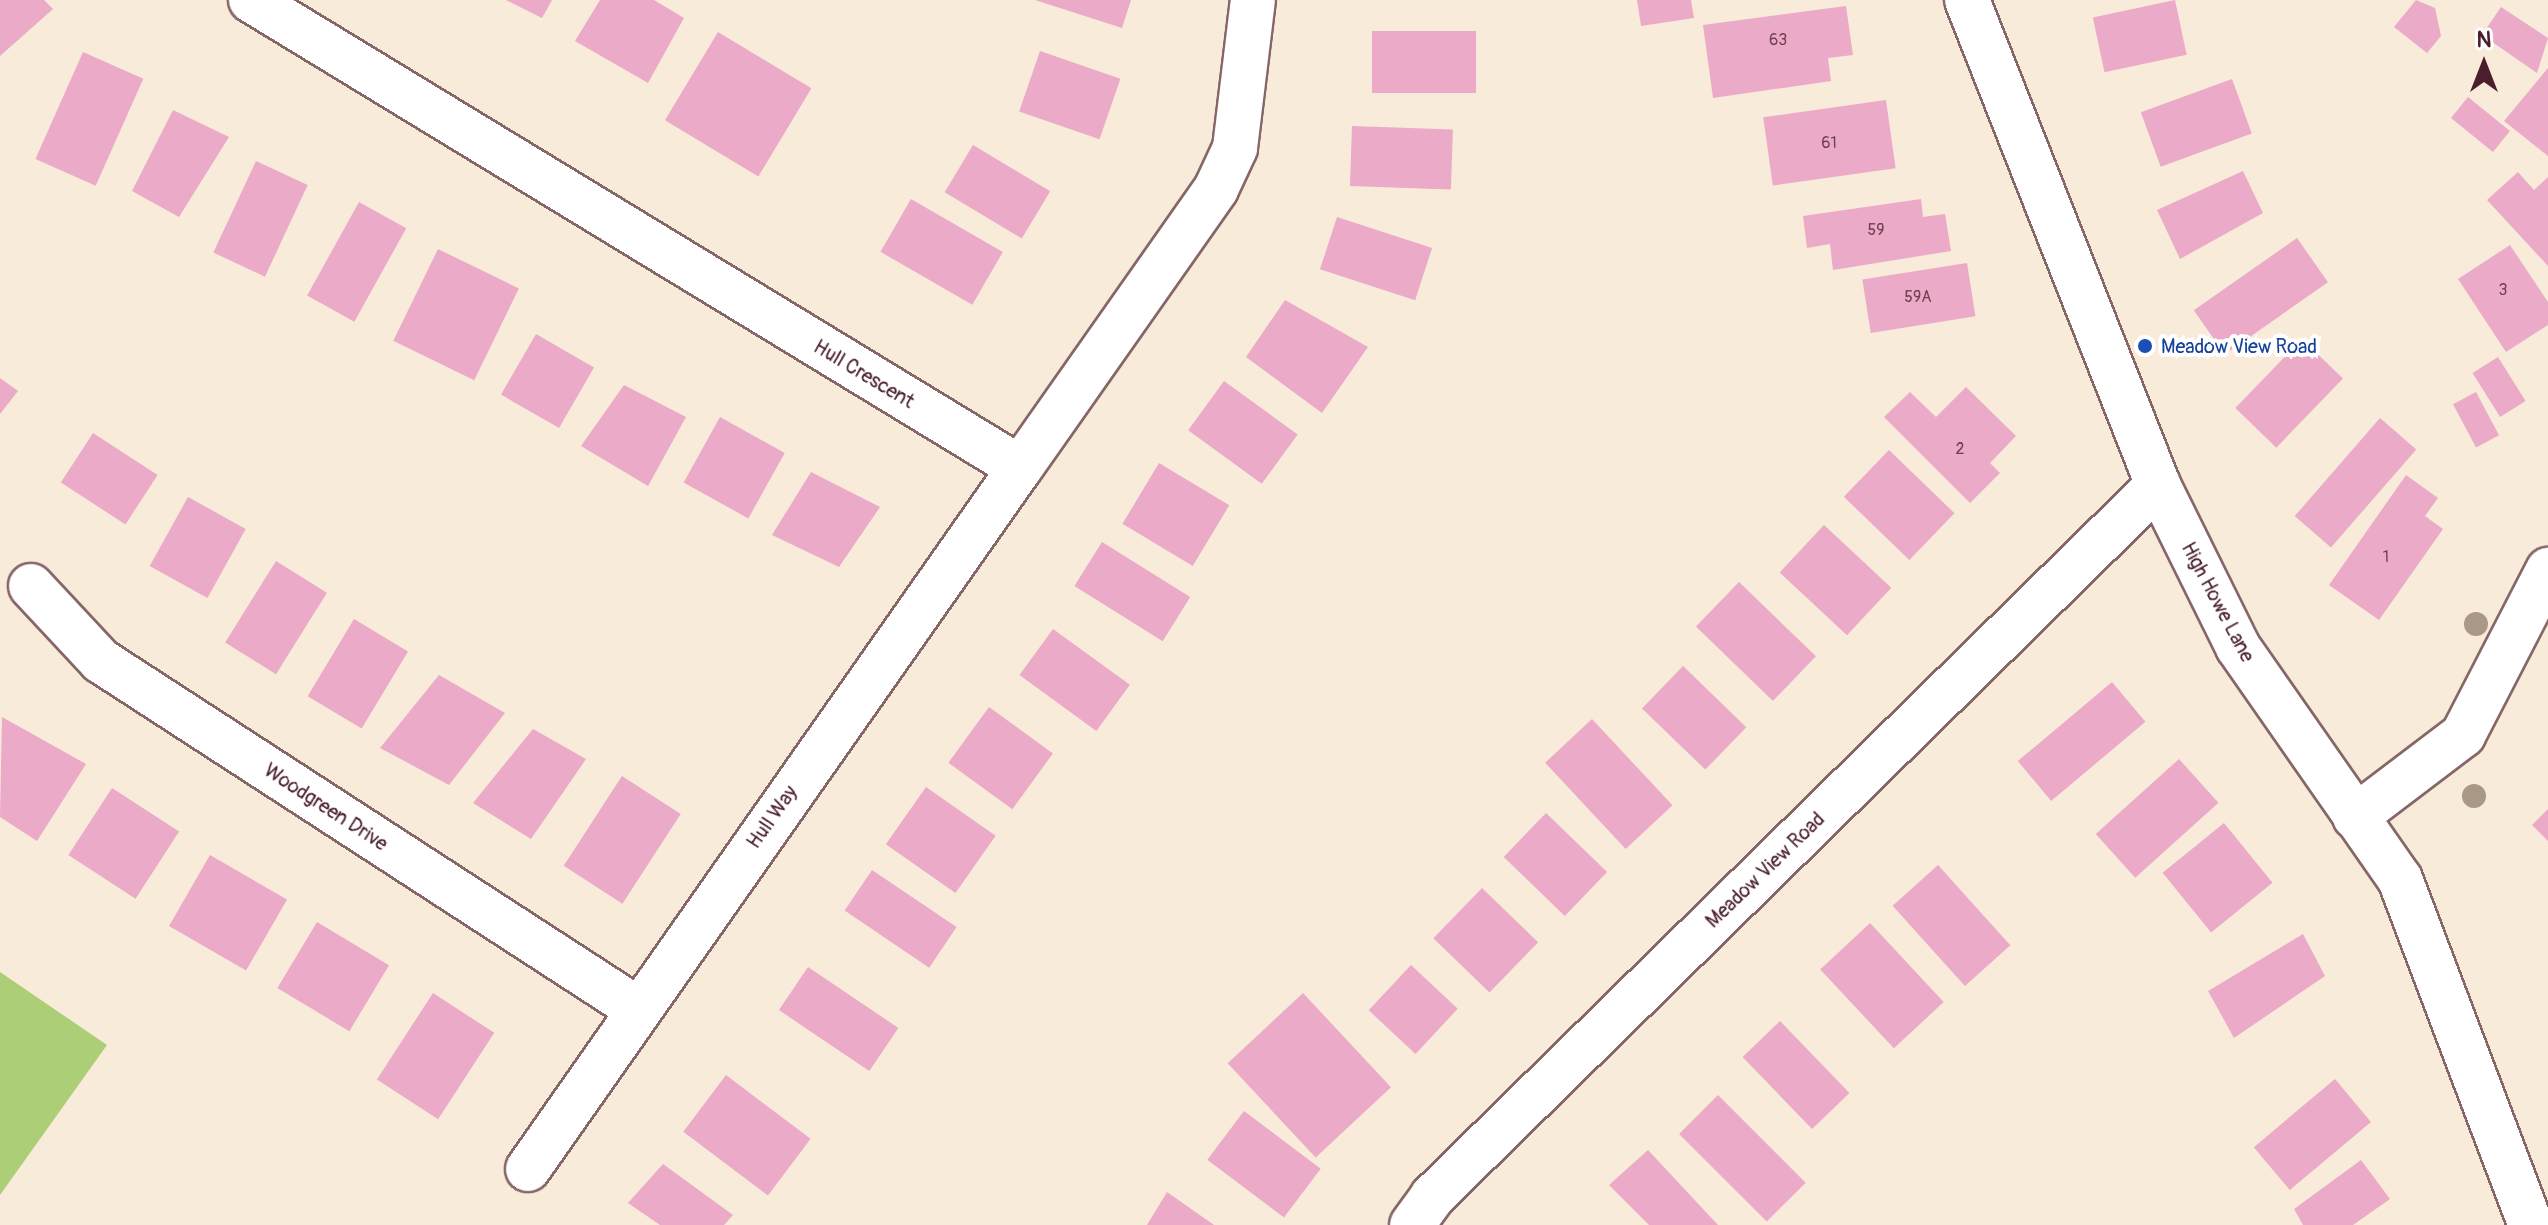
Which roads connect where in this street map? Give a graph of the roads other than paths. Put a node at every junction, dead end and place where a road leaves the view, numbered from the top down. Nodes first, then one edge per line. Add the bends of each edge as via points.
1 (251, 0) edge
2 (1253, 0) edge
3 (1967, 0) edge
4 (1020, 468) junction
5 (2158, 485) junction
6 (2548, 570) edge
7 (31, 586) dead end
8 (2355, 817) junction
9 (636, 1008) junction
10 (528, 1169) dead end
11 (1412, 1225) edge
12 (2531, 1225) edge

1 - 4 street, Hull Crescent
2 - 4 street via 1235,148 1216,189
3 - 5 street, High Howe Lane
4 - 9 street, Hull Way
5 - 8 street, High Howe Lane via 2238,647
5 - 11 street, Meadow View Road via 1432,1197
6 - 8 street via 2463,735
7 - 9 street, Woodgreen Drive via 101,661
8 - 12 street, High Howe Lane via 2400,879
9 - 10 street, Hull Way

